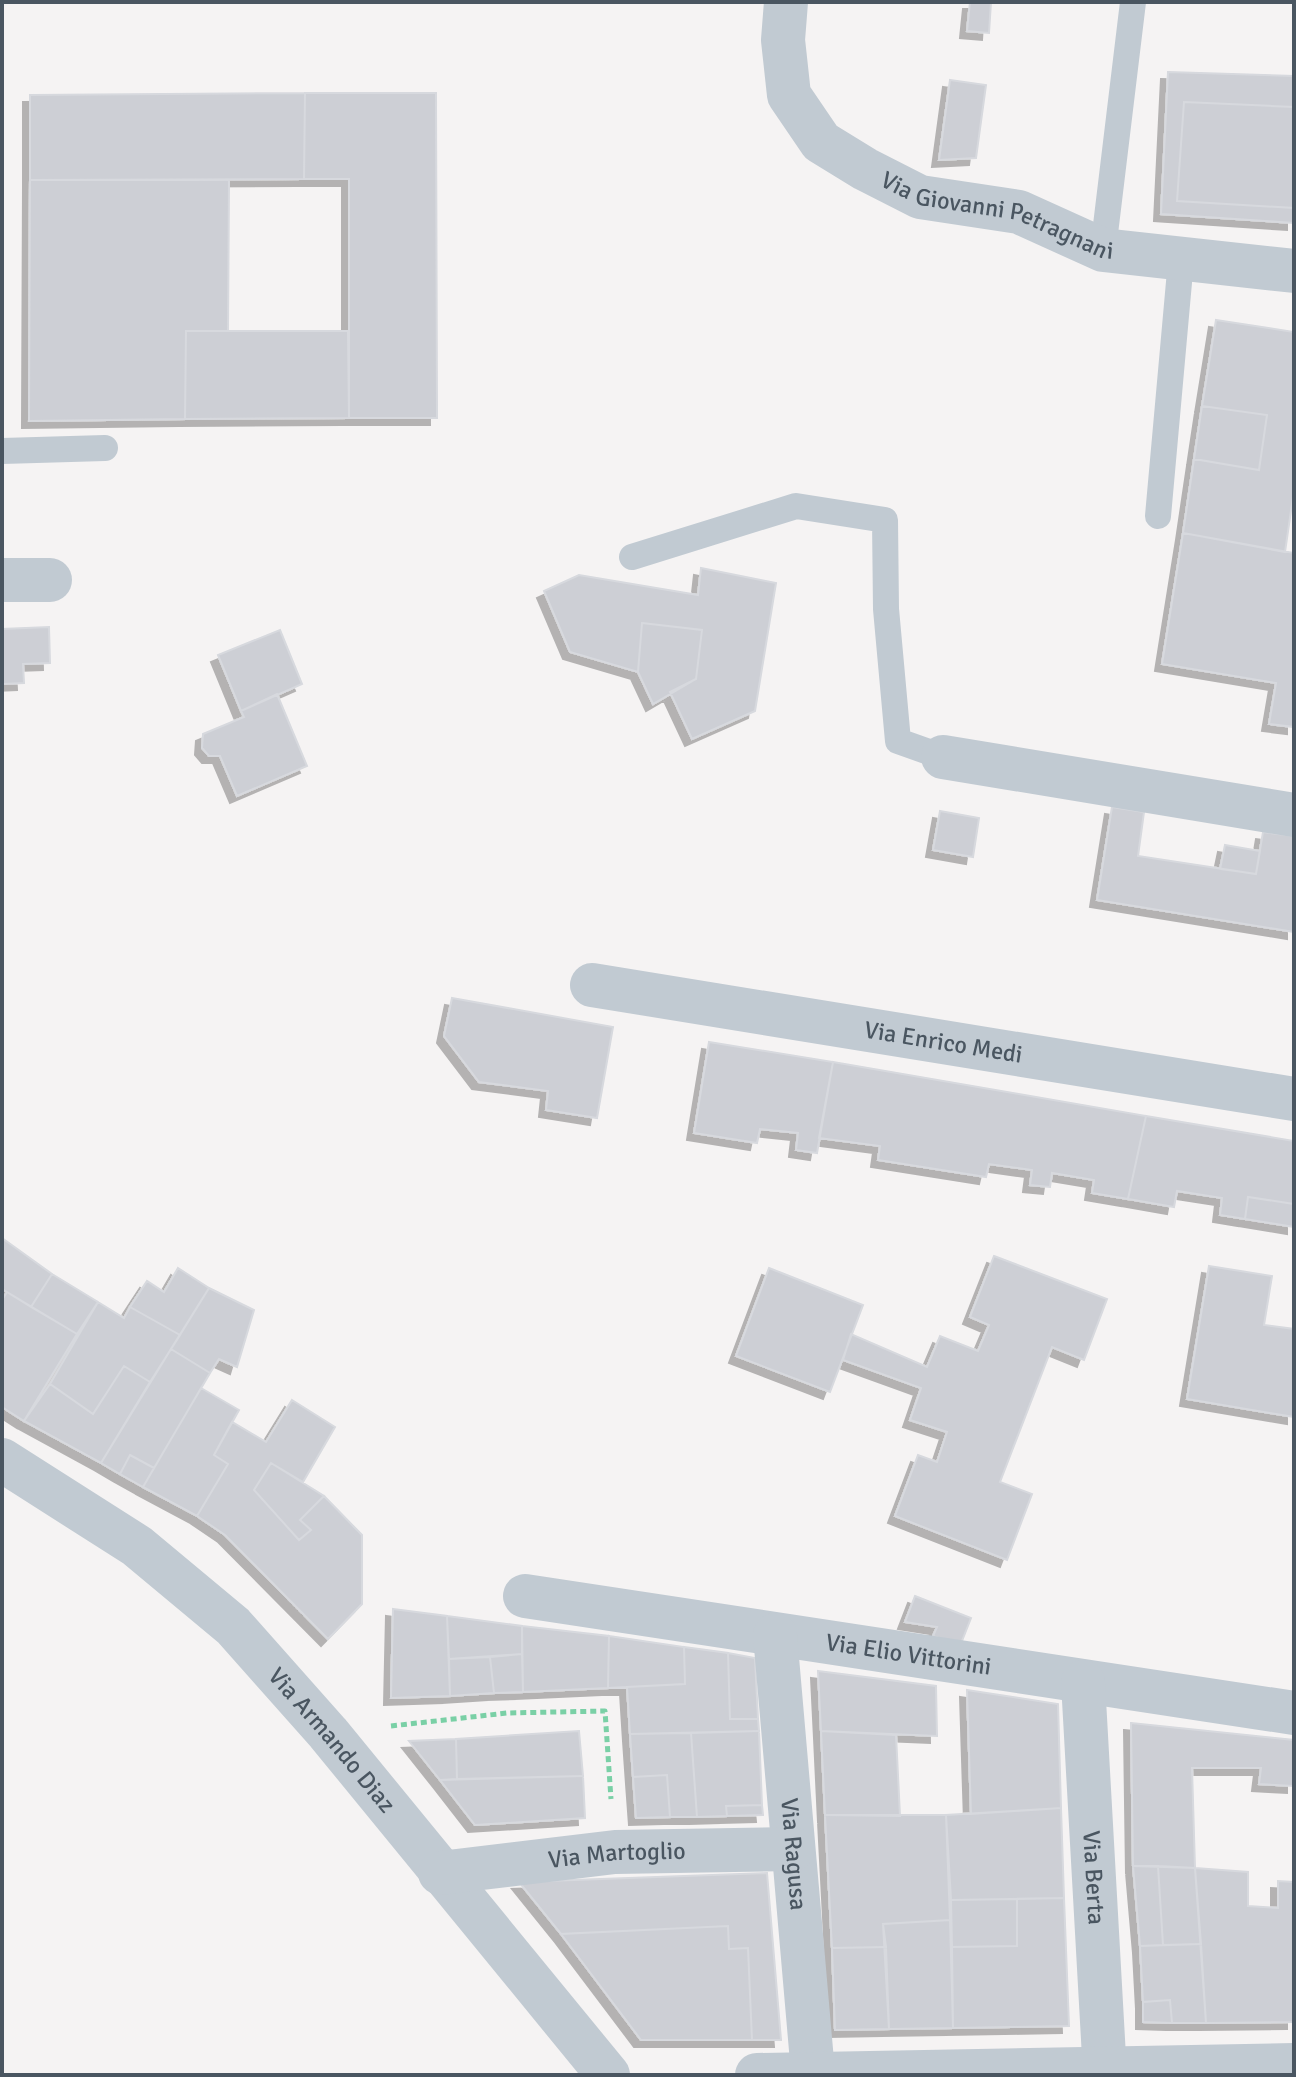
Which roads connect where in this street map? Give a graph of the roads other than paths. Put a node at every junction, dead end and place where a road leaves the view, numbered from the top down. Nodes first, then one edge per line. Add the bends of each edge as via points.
1 (1133, 2) edge
2 (785, 21) edge
3 (1103, 250) junction
4 (1181, 260) junction
5 (1294, 271) edge
6 (105, 448) dead end
7 (2, 451) edge
8 (1158, 516) dead end
9 (632, 557) dead end
10 (2, 580) edge
11 (50, 580) dead end
12 (943, 757) joint
13 (1294, 815) edge
14 (592, 985) dead end
15 (1294, 1099) edge
16 (2, 1460) edge
17 (525, 1596) dead end
18 (775, 1635) junction
19 (1083, 1682) junction
20 (1294, 1713) edge
21 (793, 1849) junction
22 (440, 1873) junction
23 (1294, 2065) edge
24 (1105, 2071) edge
25 (813, 2073) junction
26 (608, 2075) edge
27 (757, 2075) edge

1 - 3 lane
2 - 3 street, Via Giovanni Petragnani via 789,95 821,142 920,197 1019,212
3 - 4 street, Via Giovanni Petragnani
4 - 5 street, Via Giovanni Petragnani
4 - 8 lane
6 - 7 lane
9 - 12 lane via 796,506 885,520 886,609 898,741
10 - 11 street
12 - 13 street
14 - 15 street, Via Enrico Medi
16 - 22 street, Via Armando Diaz via 137,1546 233,1626 328,1733
17 - 18 street, Via Elio Vittorini
18 - 19 street, Via Elio Vittorini
18 - 21 street, Via Ragusa
19 - 20 street, Via Elio Vittorini
19 - 24 street, Via Berta
21 - 22 street, Via Martoglio via 615,1852
21 - 25 street, Via Ragusa
22 - 26 street, Via Armando Diaz
23 - 24 street
24 - 25 street
25 - 27 street

